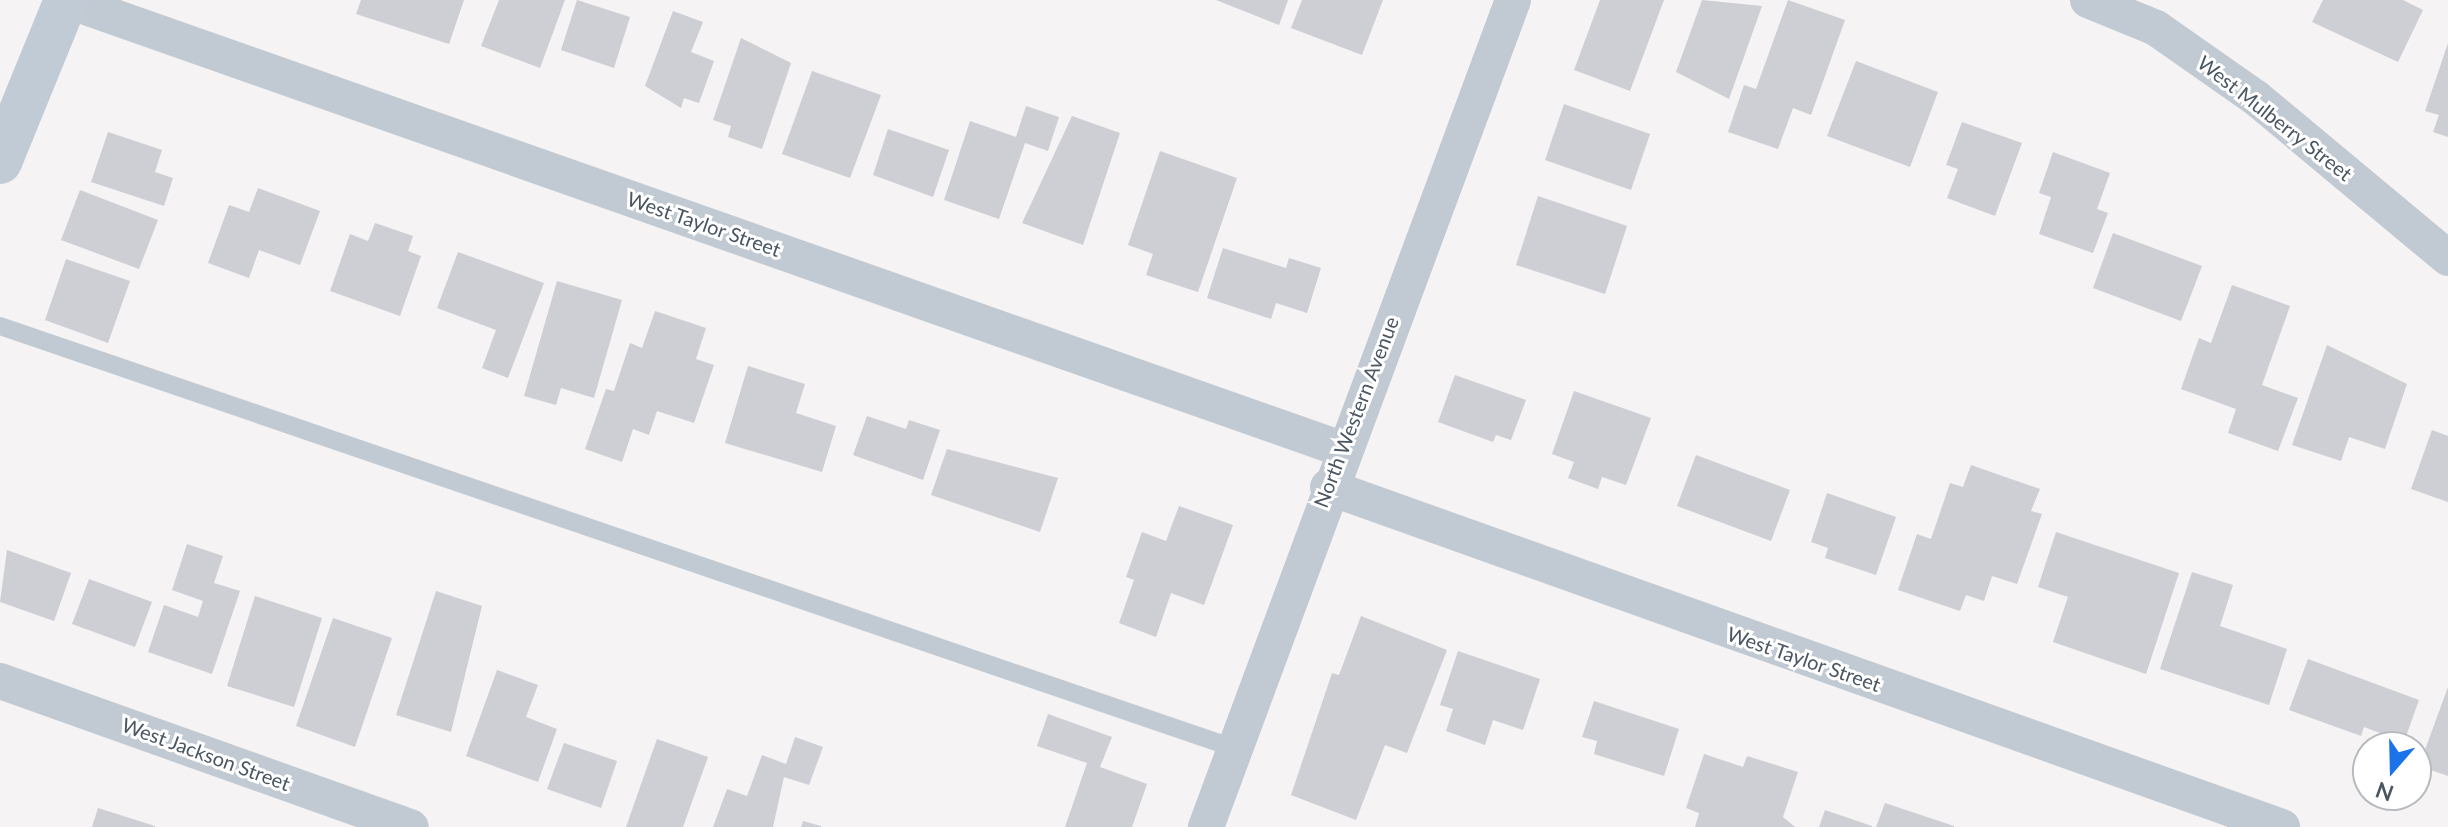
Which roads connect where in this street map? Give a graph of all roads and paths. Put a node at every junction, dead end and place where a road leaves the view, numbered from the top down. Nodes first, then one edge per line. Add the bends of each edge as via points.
1 (66, 0) edge
2 (1513, 0) edge
3 (2088, 0) edge
4 (0, 162) edge
5 (2448, 258) edge
6 (0, 326) edge
7 (1342, 449) junction
8 (1328, 487) junction
9 (0, 681) edge
10 (1234, 748) junction
11 (2240, 820) edge
12 (411, 827) edge
13 (1206, 827) edge
14 (2282, 827) edge

1 - 4 street
1 - 7 street, West Taylor Street
2 - 7 street, North Western Avenue
3 - 5 street, West Mulberry Street via 2156,28 2256,98
6 - 10 lane
7 - 8 street, North Western Avenue
8 - 10 street, North Western Avenue
8 - 11 street, West Taylor Street
9 - 12 street, West Jackson Street
10 - 13 street, North Western Avenue
11 - 14 street, West Taylor Street

